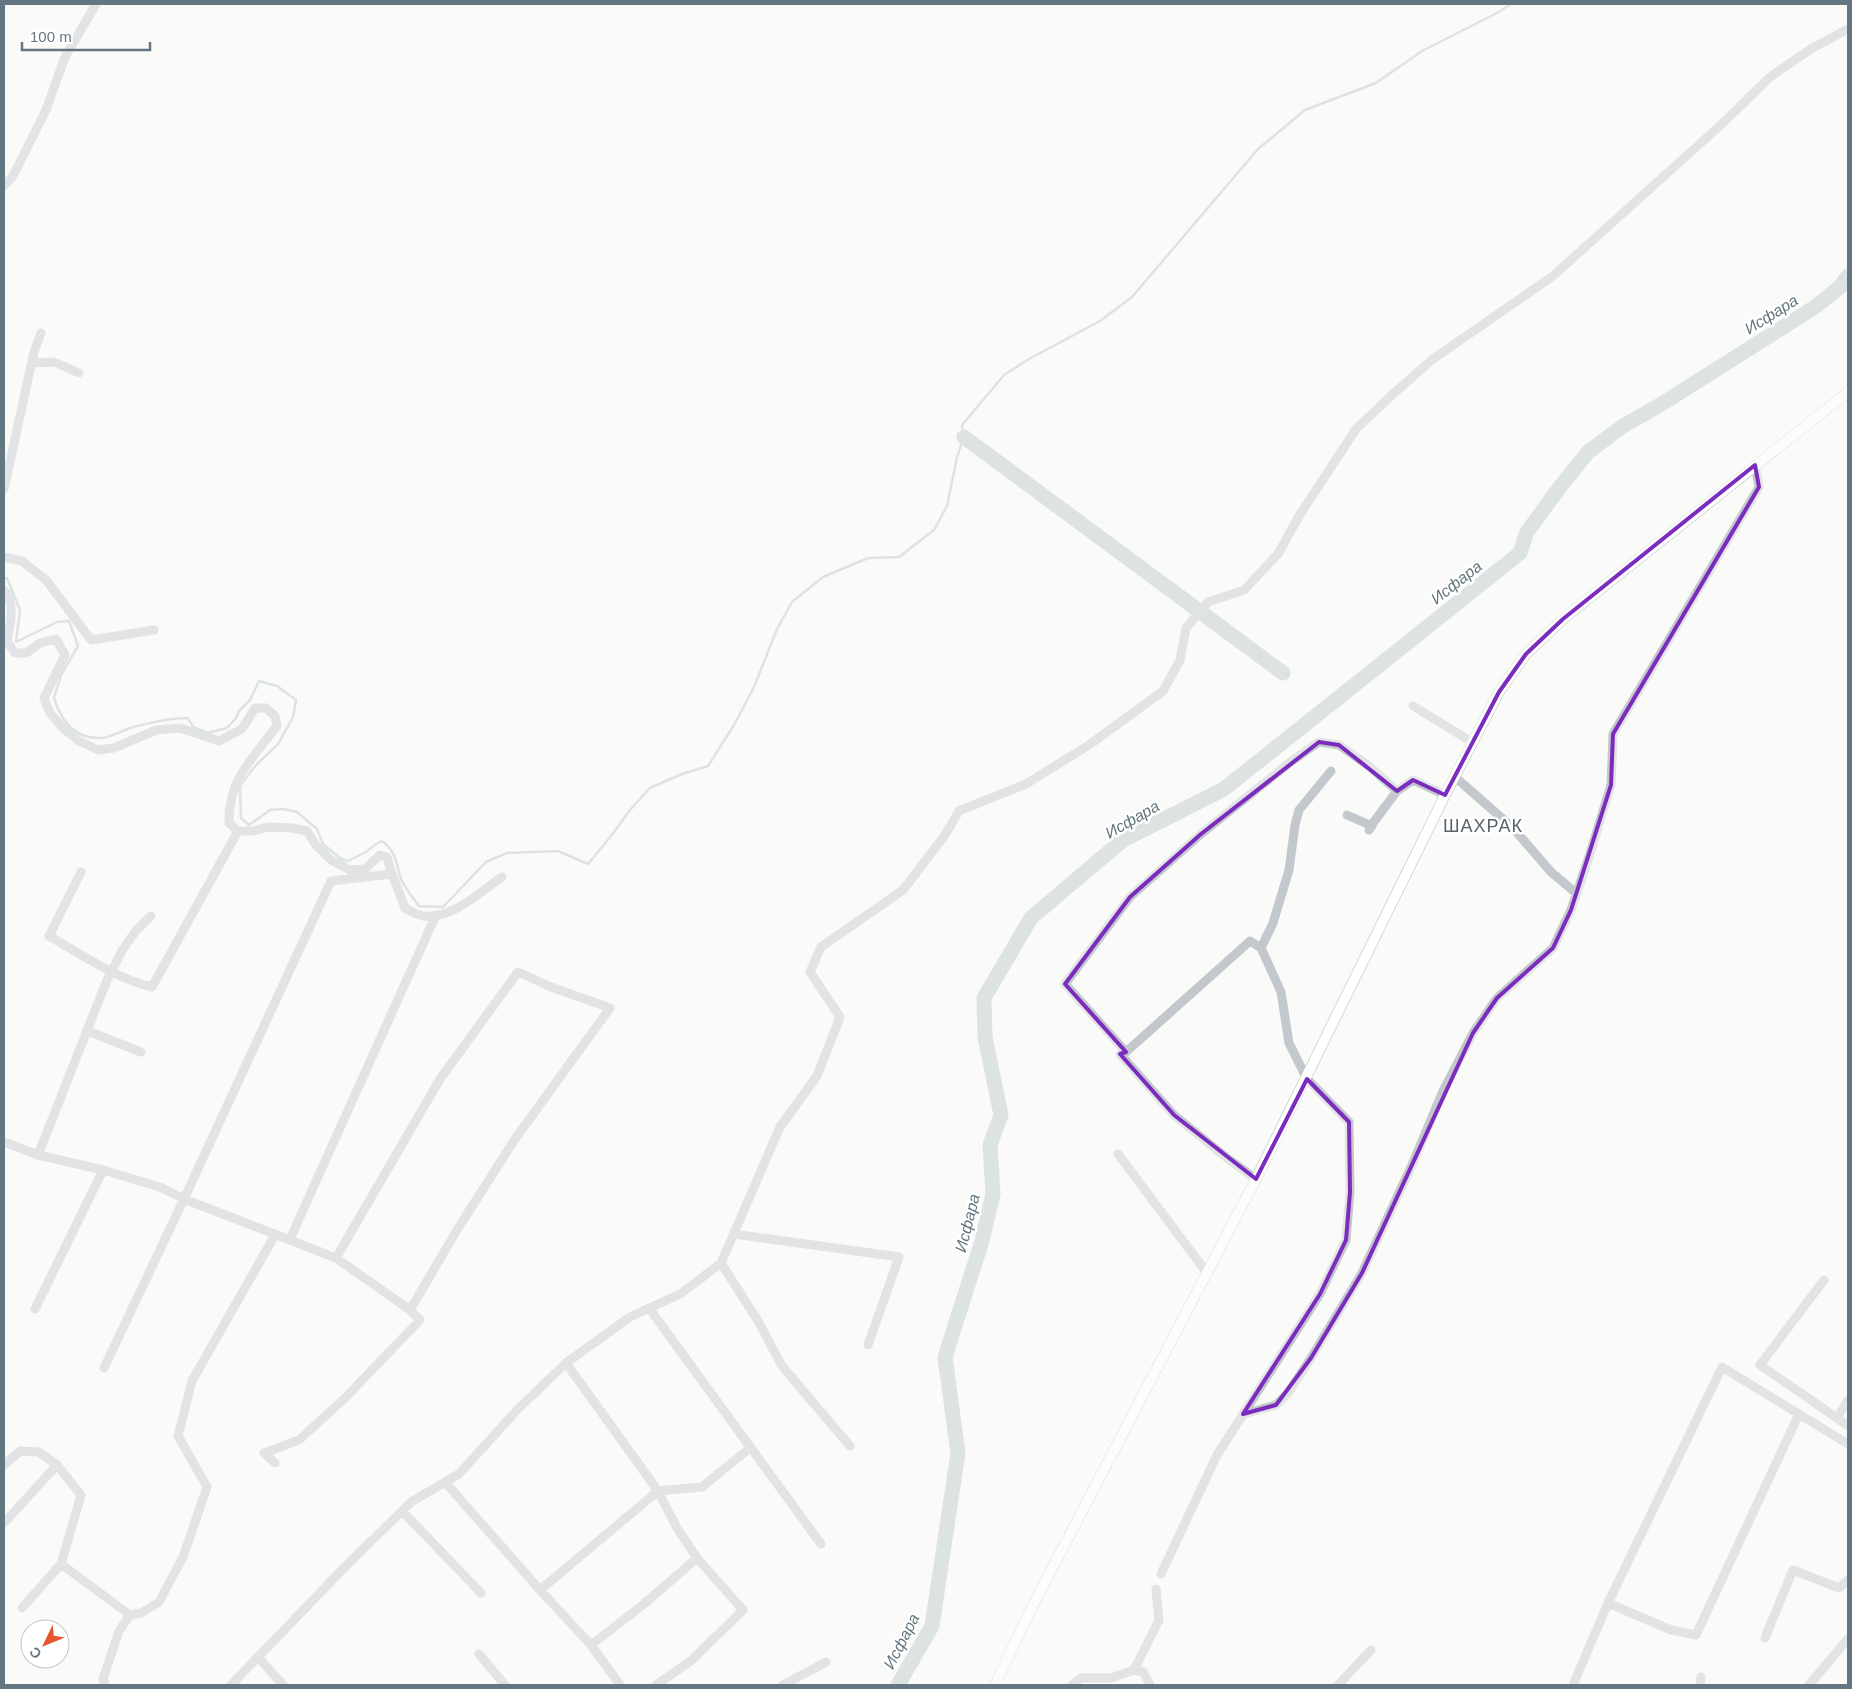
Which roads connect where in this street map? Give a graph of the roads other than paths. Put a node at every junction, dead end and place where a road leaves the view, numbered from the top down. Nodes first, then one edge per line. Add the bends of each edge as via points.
1 (96, 4) edge
2 (1848, 29) edge
3 (4, 186) edge
4 (41, 333) dead end
5 (32, 363) junction
6 (79, 373) dead end
7 (1848, 392) edge
8 (1755, 466) junction
9 (4, 489) edge
10 (4, 557) edge
11 (4, 590) edge
12 (154, 630) dead end
13 (1413, 706) dead end
14 (1472, 742) junction
15 (1332, 771) dead end
16 (1454, 776) junction
17 (1396, 792) junction
18 (1445, 795) junction
19 (1347, 815) dead end
20 (238, 831) junction
21 (80, 872) dead end
22 (391, 874) junction
23 (502, 877) dead end
24 (1576, 893) junction
25 (436, 915) junction
26 (151, 916) dead end
27 (1261, 948) junction
28 (112, 971) junction
29 (88, 1031) junction
30 (141, 1052) dead end
31 (1126, 1052) junction
32 (1307, 1079) junction
33 (4, 1142) edge
34 (1118, 1154) dead end
35 (38, 1155) junction
36 (103, 1170) junction
37 (1256, 1179) junction
38 (184, 1199) junction
39 (734, 1234) junction
40 (275, 1235) junction
41 (290, 1239) junction
42 (336, 1258) junction
43 (721, 1263) junction
44 (1207, 1273) junction
45 (1824, 1280) dead end
46 (648, 1308) junction
47 (35, 1309) dead end
48 (410, 1310) junction
49 (868, 1345) dead end
50 (566, 1363) junction
51 (104, 1368) dead end
52 (1848, 1400) edge
53 (1243, 1414) junction
54 (1799, 1414) junction
55 (1837, 1418) junction
56 (1848, 1426) edge
57 (1848, 1444) edge
58 (850, 1446) dead end
59 (750, 1448) junction
60 (275, 1463) dead end
61 (4, 1465) edge
62 (57, 1466) junction
63 (445, 1482) junction
64 (658, 1491) junction
65 (402, 1511) junction
66 (4, 1523) edge
67 (821, 1544) dead end
68 (698, 1558) junction
69 (61, 1564) junction
70 (1161, 1574) dead end
71 (1848, 1580) edge
72 (1156, 1589) dead end
73 (540, 1590) junction
74 (481, 1593) dead end
75 (1608, 1603) junction
76 (22, 1608) dead end
77 (130, 1615) junction
78 (1765, 1638) dead end
79 (1848, 1639) edge
80 (591, 1645) junction
81 (1371, 1650) dead end
82 (479, 1654) dead end
83 (259, 1658) junction
84 (826, 1662) dead end
85 (1134, 1670) junction
86 (105, 1685) edge
87 (231, 1685) edge
88 (283, 1685) edge
89 (505, 1685) edge
90 (620, 1685) edge
91 (656, 1685) edge
92 (783, 1685) edge
93 (995, 1685) edge
94 (1072, 1685) edge
95 (1150, 1685) edge
96 (1338, 1685) edge
97 (1573, 1685) edge
98 (1808, 1685) edge

1 - 3 street via 64,57 46,110 13,176
2 - 39 street via 1770,77 1553,276 1434,358 1356,429 1278,554 1244,590 1208,602 1186,628 1180,660 1164,691 1089,745 1026,784 959,811 903,890 821,947 810,972 840,1017 817,1076 780,1127
4 - 5 street
5 - 6 street via 54,362
5 - 9 street
7 - 8 main road
8 - 14 main road via 1563,619 1526,654 1499,692
8 - 24 street via 1759,487 1613,734 1611,785
10 - 12 street via 22,561 47,581 91,640
11 - 20 street via 12,610 7,641 15,653 26,653 40,643 56,639 65,654 44,698 50,714 79,741 98,750 114,748 156,730 180,728 219,741 242,729 255,708 266,708 275,716 277,726 236,782 229,805 229,823
13 - 14 street
14 - 16 main road
15 - 27 street via 1299,810 1289,870 1273,923
16 - 18 main road
16 - 24 street via 1513,828 1551,872
17 - 18 street via 1412,780
17 - 19 street via 1370,828
17 - 31 street via 1339,744 1318,742 1202,834 1130,897 1066,984
18 - 32 main road
20 - 22 street via 292,828 307,831 331,860 350,870 366,869 380,855 387,858
20 - 28 street via 152,987
21 - 28 street via 49,936
22 - 25 street via 405,908 421,916
22 - 38 street via 331,881
23 - 25 street via 460,906
24 - 53 street via 1553,948 1497,998 1473,1033 1443,1091 1362,1273 1311,1358 1276,1405
25 - 41 street
26 - 28 street via 135,932
27 - 31 street via 1250,941
27 - 32 street via 1281,992 1289,1043
28 - 29 street
29 - 30 street
29 - 35 street
31 - 37 street via 1120,1054 1174,1115
32 - 37 main road
32 - 53 street via 1349,1122 1350,1192 1346,1240 1320,1294
33 - 35 street
34 - 44 street
35 - 36 street
36 - 38 street
36 - 47 street
37 - 44 main road
38 - 40 street
38 - 51 street
39 - 43 street
39 - 49 street via 899,1257
40 - 41 street
40 - 77 street via 192,1381 178,1436 207,1488 194,1530 159,1602 141,1613
41 - 42 street
42 - 48 street
42 - 48 street via 440,1079 518,972 610,1008 515,1139
43 - 46 street via 682,1293
43 - 58 street via 782,1366
44 - 93 main road via 1032,1607
45 - 55 street via 1760,1365
46 - 50 street
46 - 59 street
48 - 60 street via 420,1320 345,1398 298,1440 264,1452
50 - 63 street via 459,1474
50 - 64 street
52 - 55 street
53 - 70 street via 1217,1455
54 - 57 street
54 - 75 street via 1696,1635 1671,1630
54 - 75 street via 1722,1367
55 - 56 street
59 - 64 street via 702,1487
59 - 67 street
61 - 62 street via 20,1451 39,1452
62 - 66 street
62 - 69 street via 81,1495
63 - 65 street
63 - 73 street
64 - 68 street via 676,1528
64 - 73 street
65 - 74 street
65 - 83 street
68 - 80 street
68 - 91 street via 743,1610 692,1660
69 - 76 street
69 - 77 street
71 - 78 street via 1839,1588 1793,1570
72 - 85 street via 1159,1620
73 - 80 street
75 - 97 street
77 - 86 street via 119,1631 103,1679
79 - 98 street
80 - 90 street
81 - 96 street
82 - 89 street
83 - 87 street
83 - 88 street
84 - 92 street
85 - 94 street via 1111,1678 1081,1678
85 - 95 street via 1143,1672

